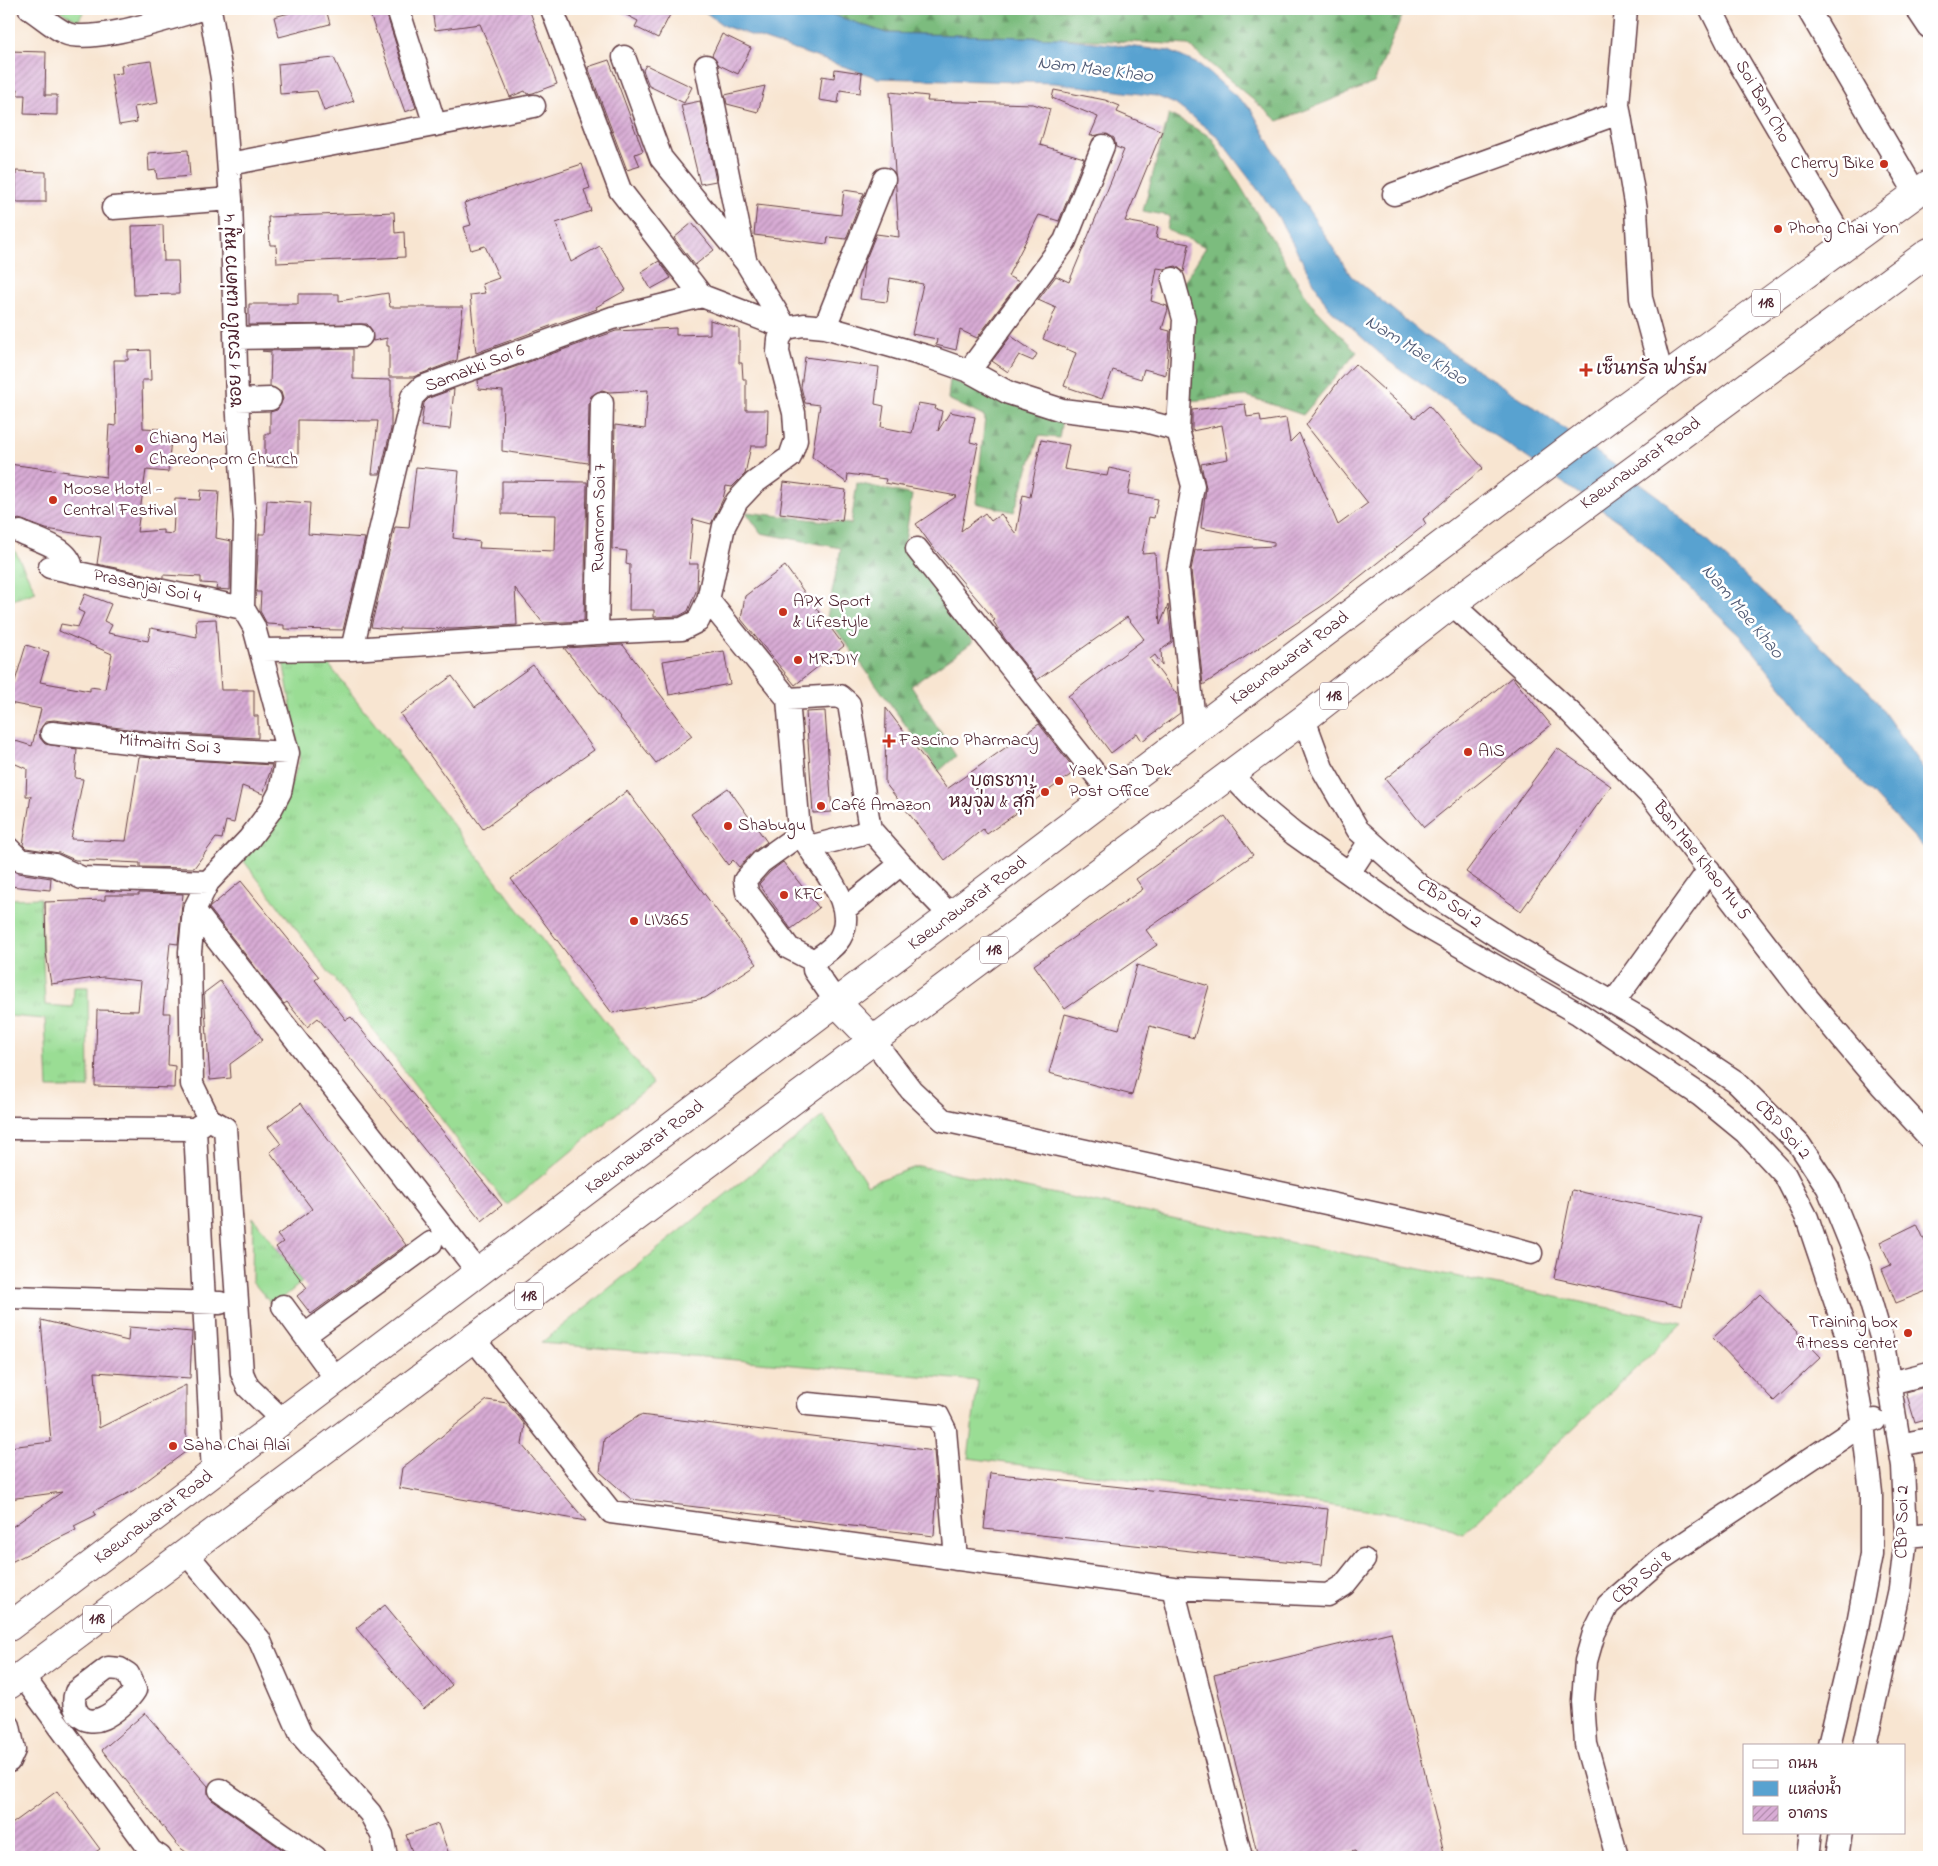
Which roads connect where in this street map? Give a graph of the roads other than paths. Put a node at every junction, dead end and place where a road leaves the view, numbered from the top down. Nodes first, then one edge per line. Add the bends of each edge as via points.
1 (30, 9) edge
2 (398, 9) edge
3 (552, 9) edge
4 (1626, 9) edge
5 (1711, 9) edge
6 (1808, 9) edge
7 (1916, 9) edge
8 (205, 11) edge
9 (1929, 27) edge
10 (624, 57) dead end
11 (706, 66) dead end
12 (534, 106) dead end
13 (1619, 113) junction
14 (435, 125) junction
15 (1103, 146) dead end
16 (229, 164) junction
17 (884, 179) dead end
18 (1923, 189) edge
19 (1394, 194) dead end
20 (231, 200) junction
21 (112, 208) dead end
22 (1846, 245) junction
23 (1929, 252) edge
24 (746, 262) junction
25 (1173, 278) dead end
26 (702, 296) junction
27 (825, 327) junction
28 (786, 328) junction
29 (361, 336) dead end
30 (235, 338) junction
31 (969, 371) junction
32 (1663, 378) junction
33 (237, 400) junction
34 (270, 400) dead end
35 (602, 403) dead end
36 (1178, 430) junction
37 (20, 532) dead end
38 (917, 549) dead end
39 (50, 567) dead end
40 (72, 572) junction
41 (708, 600) junction
42 (1452, 604) junction
43 (243, 608) junction
44 (597, 632) junction
45 (352, 649) junction
46 (261, 650) junction
47 (788, 699) junction
48 (1304, 719) junction
49 (1194, 731) junction
50 (52, 733) dead end
51 (288, 753) junction
52 (1230, 774) junction
53 (1112, 795) junction
54 (870, 829) junction
55 (804, 841) junction
56 (1370, 841) junction
57 (9, 849) edge
58 (901, 864) junction
59 (1708, 870) junction
60 (1349, 873) junction
61 (208, 882) junction
62 (845, 909) junction
63 (194, 910) junction
64 (951, 916) junction
65 (814, 962) junction
66 (837, 1002) junction
67 (1613, 1003) junction
68 (873, 1040) junction
69 (202, 1124) junction
70 (9, 1128) edge
71 (1929, 1137) edge
72 (431, 1243) dead end
73 (1531, 1253) dead end
74 (479, 1273) junction
75 (9, 1297) edge
76 (236, 1302) junction
77 (205, 1303) junction
78 (283, 1306) dead end
79 (305, 1335) junction
80 (473, 1338) junction
81 (1929, 1372) edge
82 (338, 1380) junction
83 (1890, 1383) junction
84 (808, 1404) dead end
85 (1895, 1412) junction
86 (283, 1421) junction
87 (1864, 1424) junction
88 (1929, 1439) edge
89 (1900, 1445) junction
90 (213, 1474) junction
91 (1929, 1534) edge
92 (1906, 1536) junction
93 (186, 1553) junction
94 (956, 1559) junction
95 (1364, 1560) dead end
96 (1173, 1588) junction
97 (9, 1627) edge
98 (15, 1680) edge
99 (9, 1726) edge
100 (1829, 1744) edge
101 (1865, 1744) edge
102 (9, 1760) edge
103 (220, 1790) dead end
104 (1811, 1834) edge
105 (1841, 1834) edge
106 (160, 1857) edge
107 (315, 1857) edge
108 (386, 1857) edge
109 (1241, 1857) edge
110 (1617, 1857) edge
111 (1808, 1857) edge
112 (1837, 1857) edge

1 - 8 street via 66,34 85,35 107,34
2 - 14 street
3 - 26 street via 620,190
4 - 13 street
5 - 22 street, Soi Ban Cho
6 - 18 street
7 - 9 street
8 - 16 street, ซอย 1 รวมใจ แม่คาว หมู่ 4 via 222,78
10 - 24 street via 661,158
11 - 24 street
12 - 14 street
13 - 19 street
13 - 32 street via 1636,209 1641,298
14 - 16 street
15 - 31 street via 1065,241
16 - 20 street, ซอย 1 รวมใจ แม่คาว หมู่ 4
17 - 27 street
18 - 22 main road, Kaewnawarat Road / 118
20 - 21 street
20 - 30 street, ซอย 1 รวมใจ แม่คาว หมู่ 4
22 - 32 main road, Kaewnawarat Road / 118
23 - 42 main road, Kaewnawarat Road / 118
24 - 28 street
25 - 36 street via 1184,319
26 - 28 street
26 - 45 street, Samakki Soi 6 via 612,318 422,387 412,397
27 - 28 street via 804,324
27 - 31 street
28 - 41 street via 779,339 778,352 794,413 796,440 790,457 754,483 737,501 724,526
29 - 30 street
30 - 33 street, ซอย 1 รวมใจ แม่คาว หมู่ 4
31 - 36 street via 1009,393 1062,410 1138,419
32 - 49 main road, Kaewnawarat Road / 118
33 - 34 street
33 - 43 street, ซอย 1 รวมใจ แม่คาว หมู่ 4 via 245,523
35 - 44 street, Ruanrom Soi 7
36 - 49 street via 1192,486 1178,570
37 - 40 street via 67,554 72,562
38 - 53 street
39 - 40 street, Prasanjai Soi 4
40 - 43 street, Prasanjai Soi 4
41 - 44 street via 698,621 682,629
41 - 47 street
42 - 48 main road, Kaewnawarat Road / 118
42 - 59 street, Ban Mae Khao Mu 5 via 1572,714 1653,798
43 - 46 street via 254,627
44 - 45 street
45 - 46 street
46 - 51 street
47 - 54 street via 840,696 850,704
47 - 55 street
48 - 52 main road, Kaewnawarat Road / 118
48 - 56 street, CBP Soi 2 via 1322,768 1358,830
49 - 53 main road, Kaewnawarat Road / 118
50 - 51 street, Mitmaitri Soi 3 via 161,746
51 - 61 street via 280,792 270,811 249,840
52 - 60 street, CBP Soi 2 via 1264,809
52 - 68 main road, Kaewnawarat Road / 118
53 - 64 main road, Kaewnawarat Road / 118
54 - 55 street via 860,834
54 - 58 street
55 - 62 street via 842,898
55 - 65 street via 761,862 745,880 747,892 789,948
56 - 60 street
56 - 67 street, CBP Soi 2 via 1420,886 1505,941
57 - 61 street via 20,860 54,865 82,878
58 - 62 street
58 - 64 street
59 - 67 street
59 - 71 street, Ban Mae Khao Mu 5 via 1800,989 1881,1086
60 - 87 street, CBP Soi 2 via 1415,920 1579,1014 1676,1078 1745,1132 1785,1175 1807,1218 1848,1339
61 - 63 street
62 - 65 street via 840,938
63 - 69 street via 190,952 192,1084
63 - 74 street
64 - 66 main road, Kaewnawarat Road / 118
65 - 66 street via 814,970
66 - 68 main road
66 - 74 main road, Kaewnawarat Road / 118
67 - 83 street, CBP Soi 2 via 1736,1082 1799,1144 1828,1188 1861,1269 1883,1344
68 - 73 street via 911,1090 943,1120 1428,1225
68 - 80 main road, Kaewnawarat Road / 118
69 - 70 street
69 - 76 street via 225,1128
69 - 77 street
72 - 79 street
74 - 82 main road, Kaewnawarat Road / 118
75 - 77 street
76 - 77 street
76 - 86 street via 244,1380
77 - 90 street
78 - 79 street
79 - 82 street
80 - 93 main road, Kaewnawarat Road / 118
80 - 94 street via 610,1512
81 - 83 street
82 - 86 main road, Kaewnawarat Road / 118
83 - 85 street, CBP Soi 2
84 - 94 street via 938,1416 945,1430
85 - 87 street, CBP Soi 8
85 - 89 street, CBP Soi 2
86 - 90 main road, Kaewnawarat Road / 118
87 - 100 street, CBP Soi 2 via 1871,1493 1871,1554
87 - 110 street, CBP Soi 8 via 1661,1559 1608,1605 1594,1633 1586,1661 1583,1701 1586,1744
88 - 89 street
89 - 92 street, CBP Soi 2
90 - 97 main road, Kaewnawarat Road / 118
91 - 92 street
92 - 101 street, CBP Soi 2 via 1900,1589
93 - 98 main road, Kaewnawarat Road / 118
93 - 108 street via 259,1639 301,1735 370,1813 382,1835
94 - 96 street
95 - 96 street via 1344,1585 1328,1595
96 - 109 street
98 - 106 street via 67,1718 151,1851
99 - 102 street via 14,1750
103 - 107 street
104 - 111 street
105 - 112 street

